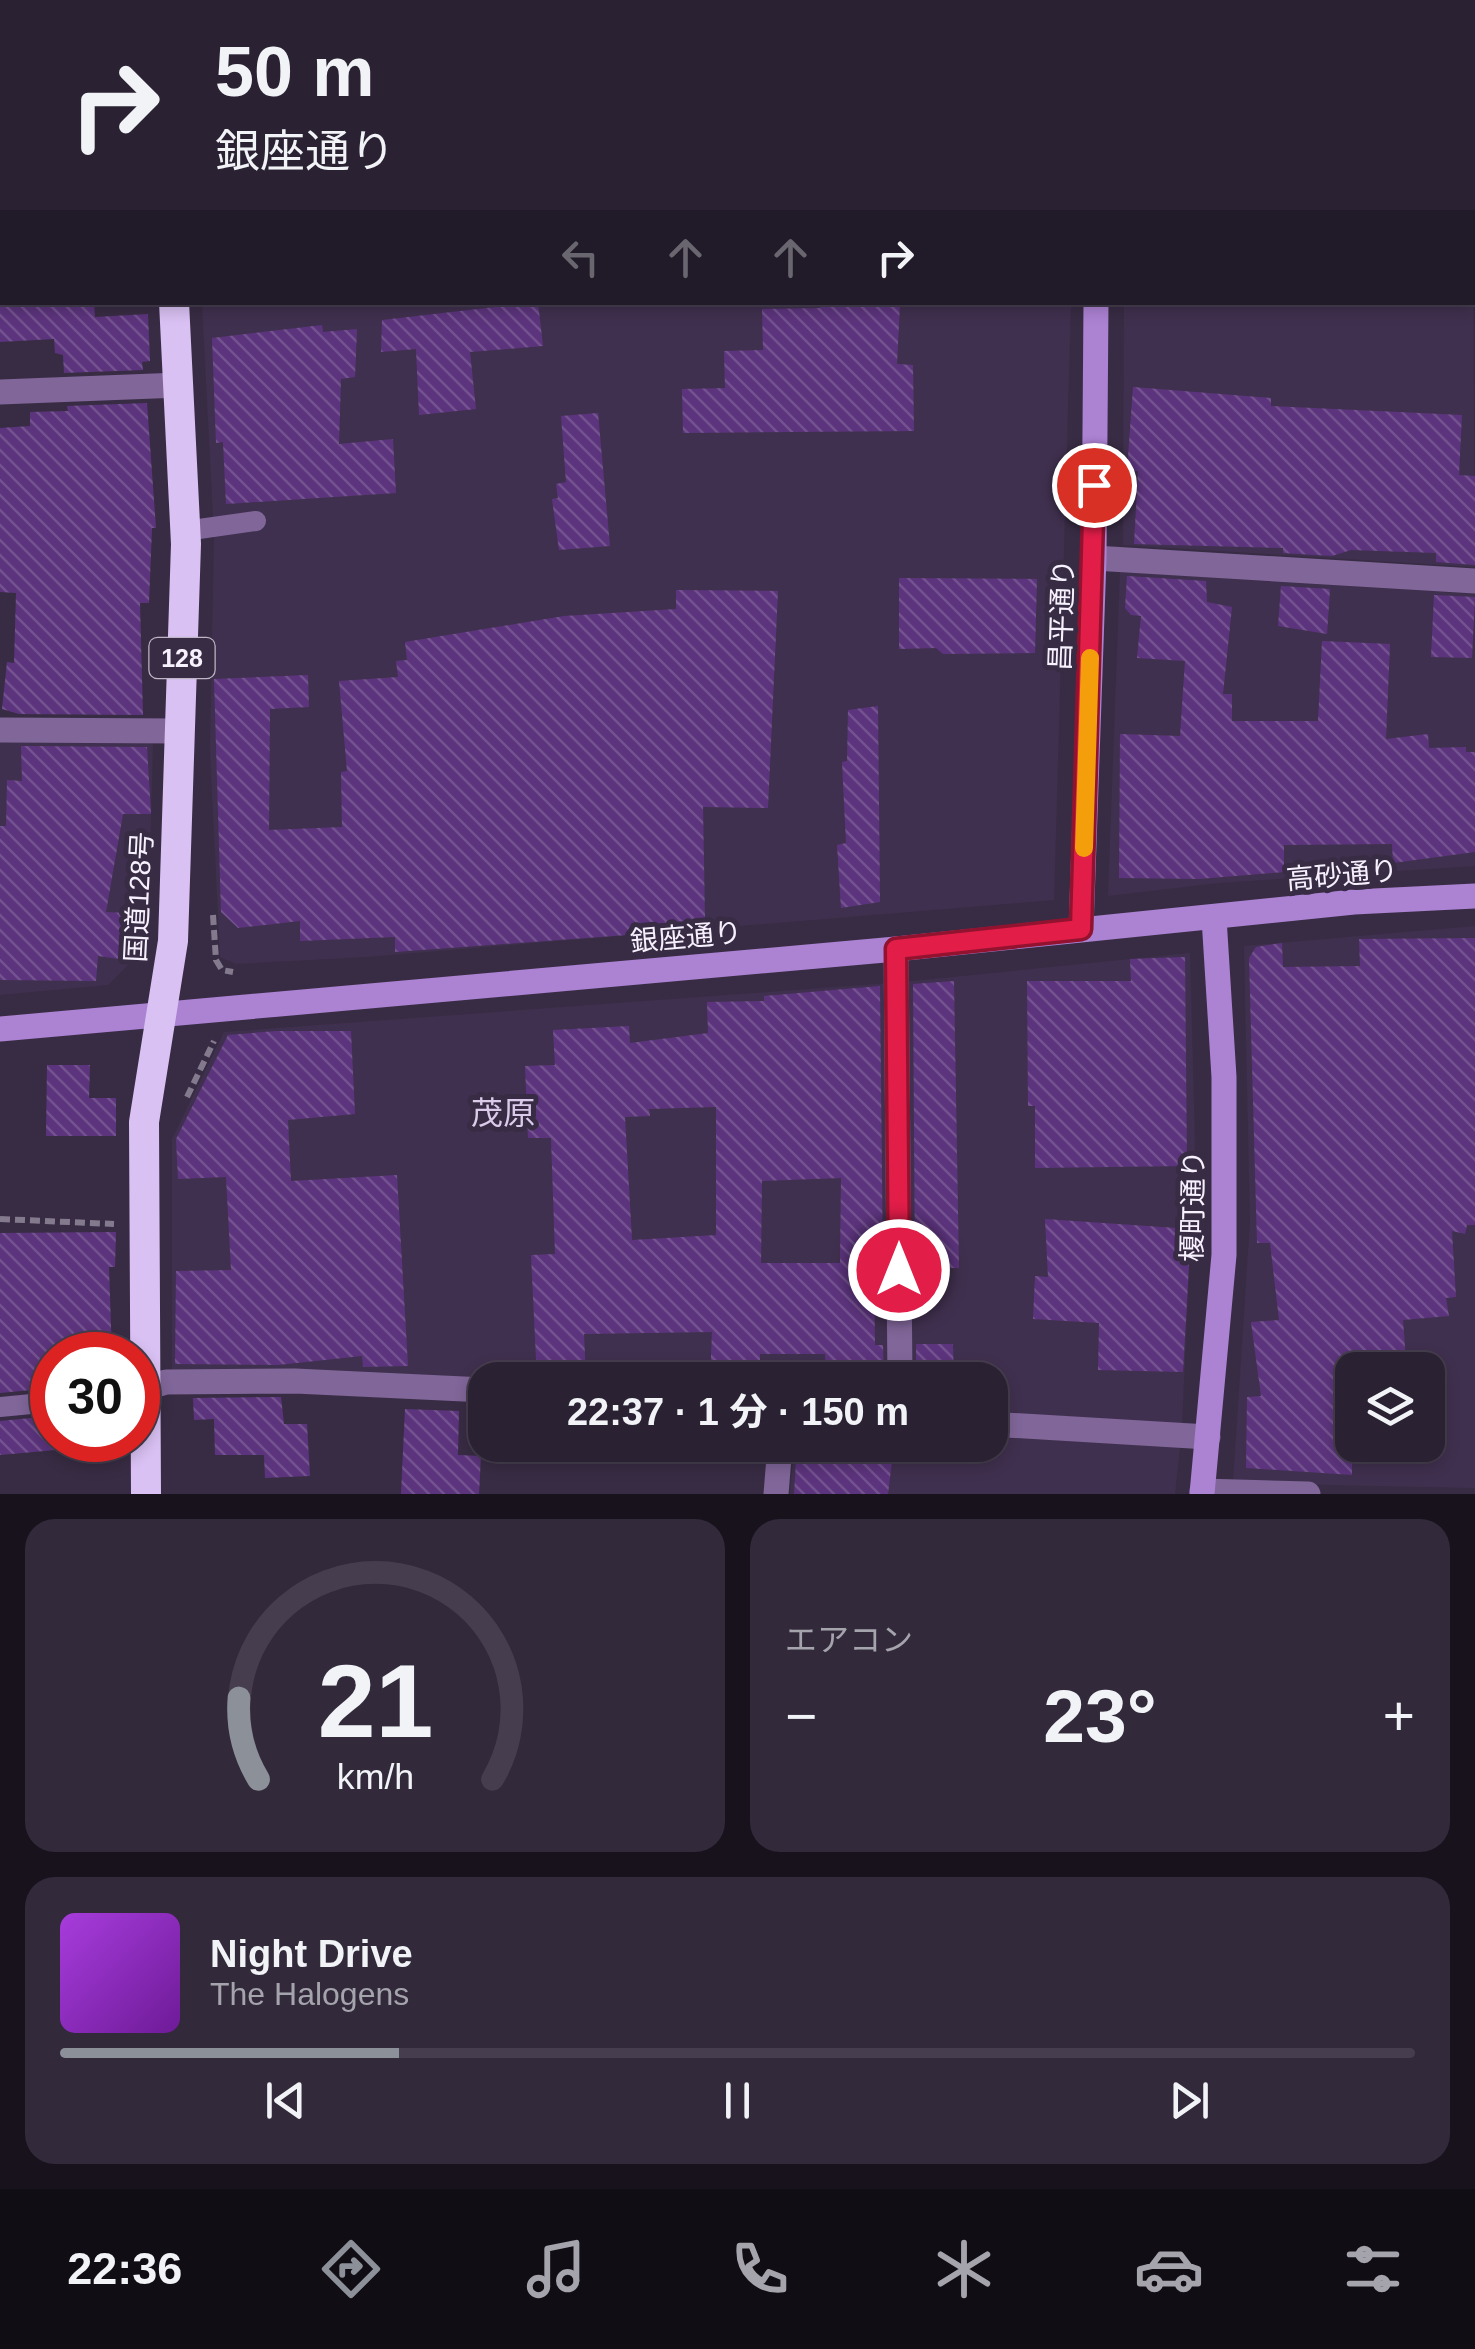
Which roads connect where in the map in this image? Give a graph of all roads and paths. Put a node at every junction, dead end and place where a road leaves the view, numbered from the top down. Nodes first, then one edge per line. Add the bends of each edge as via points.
1 (174, 305) edge
2 (1096, 305) edge
3 (180, 386) junction
4 (0, 392) edge
5 (256, 522) dead end
6 (186, 531) junction
7 (1094, 558) junction
8 (1475, 581) edge
9 (0, 730) edge
10 (179, 731) junction
11 (1475, 896) edge
12 (212, 901) dead end
13 (1214, 918) junction
14 (1081, 929) junction
15 (896, 949) junction
16 (237, 972) dead end
17 (162, 1013) junction
18 (221, 1027) dead end
19 (0, 1030) edge
20 (182, 1106) dead end
21 (0, 1219) edge
22 (144, 1225) junction
23 (143, 1332) edge
24 (900, 1362) edge
25 (160, 1384) edge
26 (468, 1389) edge
27 (30, 1404) edge
28 (0, 1407) edge
29 (1008, 1425) edge
30 (1208, 1437) junction
31 (145, 1462) edge
32 (779, 1462) edge
33 (1202, 1493) edge
34 (146, 1494) edge
35 (776, 1494) edge
36 (1308, 1494) edge

1 - 3 highway, 国道128号 / 128
2 - 7 street, 昌平通り
3 - 4 street
3 - 6 highway, 国道128号 / 128
5 - 6 lane
6 - 10 highway, 国道128号 / 128
7 - 8 street
7 - 14 street, 昌平通り
9 - 10 street
10 - 17 highway, 国道128号 / 128 via 173,941
11 - 13 street, 高砂通り
12 - 16 path via 216,960 222,970
13 - 14 street, 銀座通り
13 - 30 street, 榎町通り via 1224,1077 1224,1255
14 - 15 street, 銀座通り
15 - 17 street, 銀座通り
15 - 24 street
17 - 19 street, 銀座通り
17 - 22 highway, 国道128号 / 128 via 144,1122
18 - 20 path
21 - 22 path
22 - 23 highway, 国道128号 / 128
25 - 26 street via 295,1381
27 - 28 lane
29 - 30 street
30 - 33 street, 榎町通り
31 - 34 highway, 国道128号 / 128
32 - 35 street
33 - 36 street

